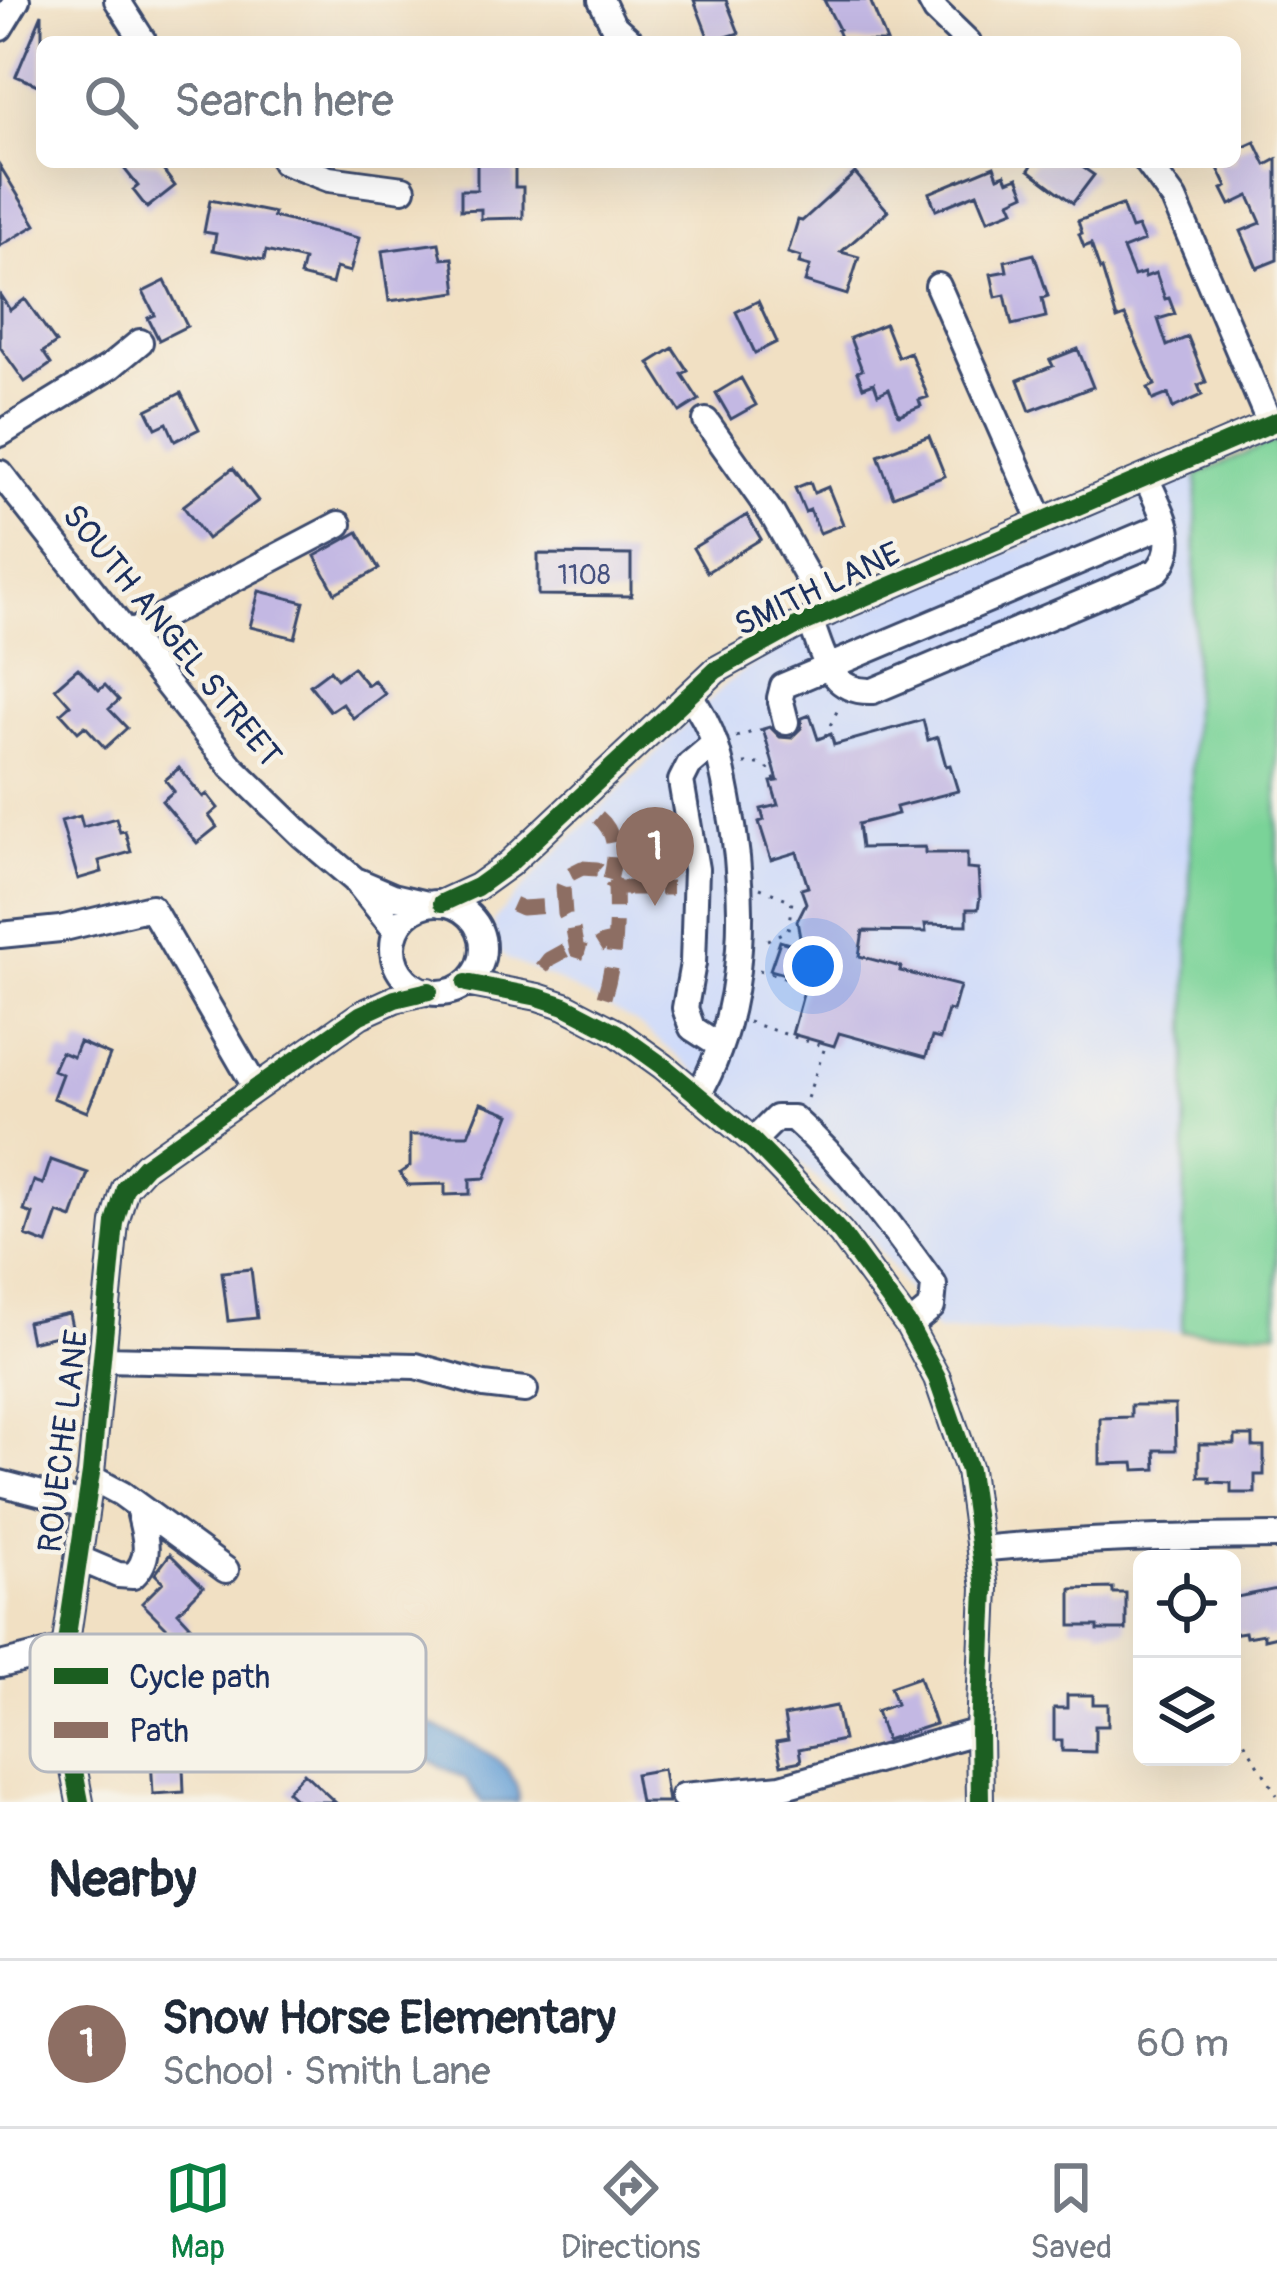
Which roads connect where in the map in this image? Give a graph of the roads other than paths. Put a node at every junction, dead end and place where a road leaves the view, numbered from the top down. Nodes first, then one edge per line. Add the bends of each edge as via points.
1 (17, 0) edge
2 (117, 0) edge
3 (601, 0) edge
4 (930, 0) edge
5 (0, 28) edge
6 (140, 36) edge
7 (625, 36) edge
8 (962, 36) edge
9 (300, 168) edge
10 (1151, 168) edge
11 (403, 188) dead end
12 (938, 286) dead end
13 (140, 342) dead end
14 (706, 421) dead end
15 (1274, 423) edge
16 (0, 434) edge
17 (0, 473) edge
18 (1146, 477) junction
19 (1042, 522) junction
20 (338, 524) dead end
21 (1165, 525) junction
22 (819, 616) junction
23 (129, 634) junction
24 (829, 666) junction
25 (690, 696) junction
26 (775, 726) road end
27 (722, 741) junction
28 (509, 865) junction
29 (356, 880) junction
30 (435, 903) junction
31 (0, 935) edge
32 (482, 943) junction
33 (395, 944) junction
34 (466, 982) junction
35 (429, 991) junction
36 (538, 997) junction
37 (360, 1015) junction
38 (720, 1046) junction
39 (256, 1088) junction
40 (698, 1095) junction
41 (753, 1142) junction
42 (909, 1326) junction
43 (104, 1359) junction
44 (525, 1390) dead end
45 (90, 1477) junction
46 (0, 1483) edge
47 (85, 1505) junction
48 (138, 1506) junction
49 (1277, 1536) edge
50 (980, 1549) junction
51 (77, 1558) junction
52 (226, 1570) dead end
53 (67, 1634) edge
54 (30, 1658) edge
55 (0, 1665) edge
56 (979, 1731) junction
57 (74, 1772) edge
58 (683, 1796) dead end
59 (80, 1802) edge
60 (980, 1802) edge

1 - 5 street
2 - 6 street
3 - 7 street
4 - 8 street
9 - 11 street
10 - 15 street via 1174,199
12 - 19 street
13 - 16 street
14 - 22 street via 772,514
15 - 18 street, SMITH LANE
17 - 23 street, SOUTH ANGEL STREET
18 - 19 street, SMITH LANE
18 - 21 street
19 - 22 street, SMITH LANE
20 - 23 street
21 - 24 street
21 - 24 street via 1168,559 1157,571 873,691 854,692
22 - 24 street
22 - 25 street, SMITH LANE via 716,670
23 - 29 street, SOUTH ANGEL STREET via 231,766
24 - 26 street via 783,686
25 - 27 street
25 - 28 street, SMITH LANE
27 - 38 street via 740,897 738,961
27 - 38 street via 681,781 696,869 685,1008 692,1028
28 - 30 street, SMITH LANE
28 - 32 street, SMITH LANE
29 - 30 street, SOUTH ANGEL STREET
29 - 33 street, SOUTH ANGEL STREET
30 - 32 street via 469,915
30 - 33 street via 403,920
31 - 39 street via 151,907
32 - 34 street via 481,962
32 - 36 street via 503,972
33 - 35 street via 406,979
33 - 37 street via 385,981
34 - 35 street
34 - 36 street
35 - 37 street
36 - 40 street via 617,1033
37 - 39 street
38 - 40 street
39 - 43 street, ROUECHE LANE via 124,1188
40 - 41 street
41 - 42 street via 841,1234
41 - 42 street via 776,1118 793,1118 872,1199 934,1285 932,1307
42 - 50 street via 969,1470
43 - 44 street via 416,1366
43 - 45 street, ROUECHE LANE
45 - 47 street, ROUECHE LANE
45 - 48 street
46 - 47 street
47 - 51 street, ROUECHE LANE
48 - 51 street via 147,1547 133,1576
48 - 52 street
49 - 50 street
50 - 56 street
51 - 53 street, ROUECHE LANE
54 - 55 street
56 - 58 street via 782,1787
56 - 60 street
57 - 59 street, ROUECHE LANE

